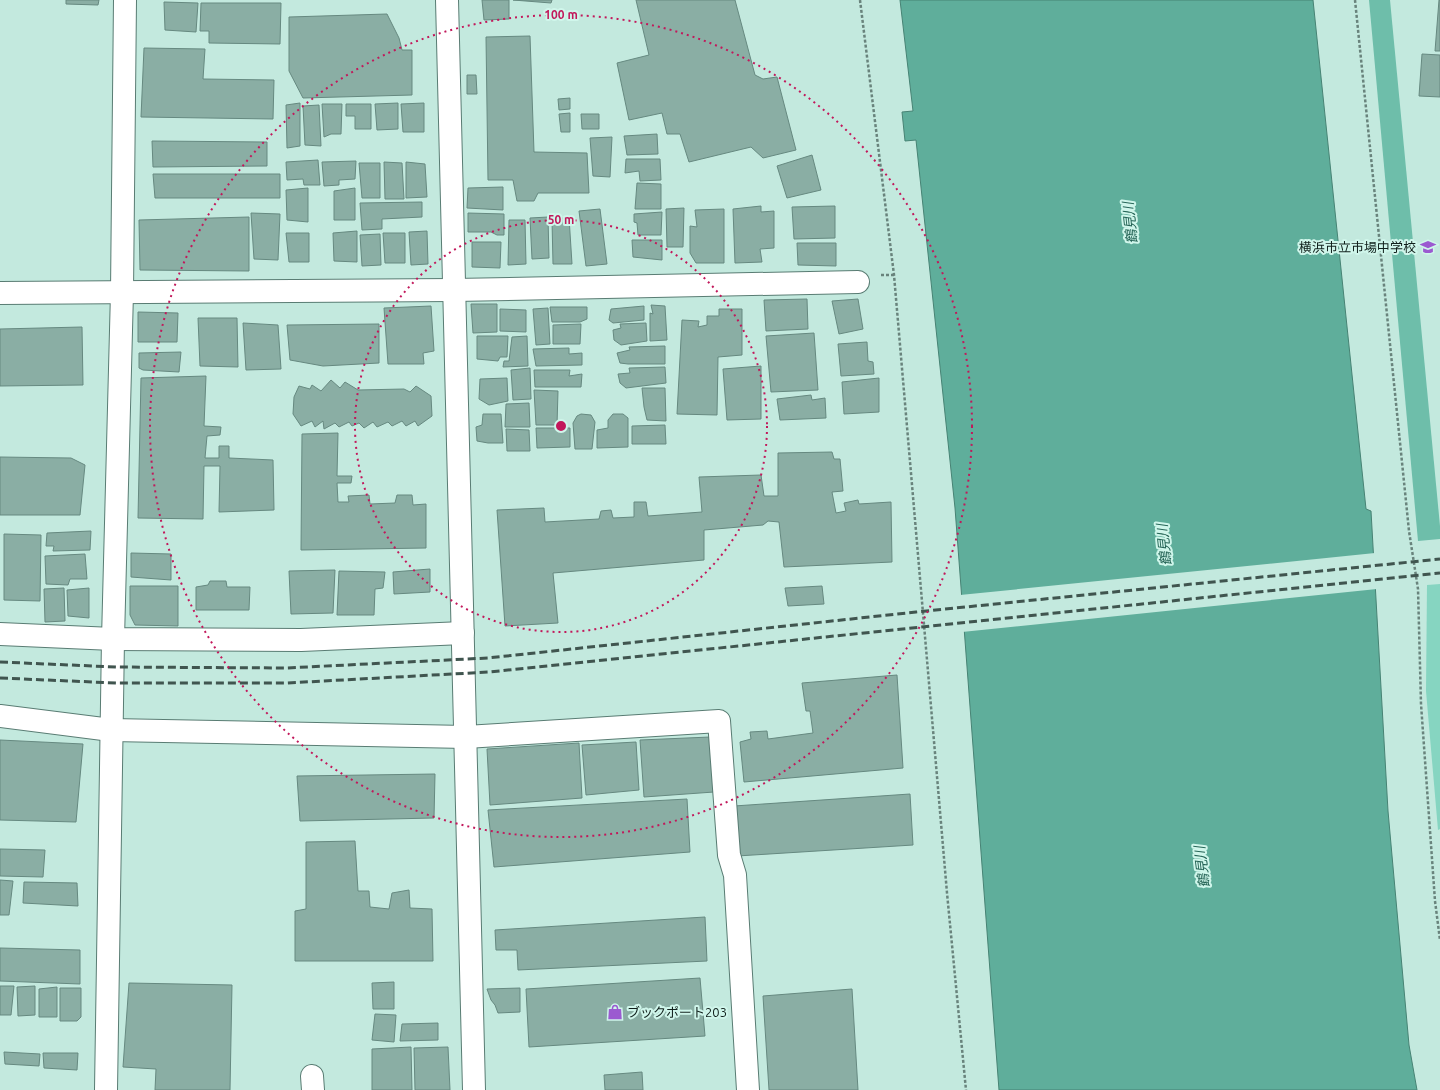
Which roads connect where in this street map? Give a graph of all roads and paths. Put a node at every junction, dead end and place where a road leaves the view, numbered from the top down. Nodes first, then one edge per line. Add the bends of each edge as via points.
1 (126, 0) edge
2 (447, 0) edge
3 (860, 0) edge
4 (1355, 0) edge
5 (858, 282) dead end
6 (454, 290) junction
7 (122, 292) junction
8 (0, 293) edge
9 (463, 633) junction
10 (0, 634) edge
11 (113, 640) junction
12 (0, 716) edge
13 (111, 730) junction
14 (466, 737) junction
15 (1435, 901) junction
16 (1440, 901) edge
17 (1440, 940) edge
18 (106, 1090) edge
19 (474, 1090) edge
20 (748, 1090) edge
21 (966, 1090) edge

1 - 7 street
2 - 6 street
3 - 21 path via 894,275
4 - 15 path via 1408,531 1418,590 1421,704
5 - 6 street
6 - 7 street
6 - 9 street
7 - 8 street
7 - 11 street
9 - 11 street via 301,640
9 - 14 street
10 - 11 street
11 - 13 street
12 - 13 street
13 - 14 street
13 - 18 street
14 - 19 street
14 - 20 street via 719,721 729,856 735,875
15 - 16 path
15 - 17 path

